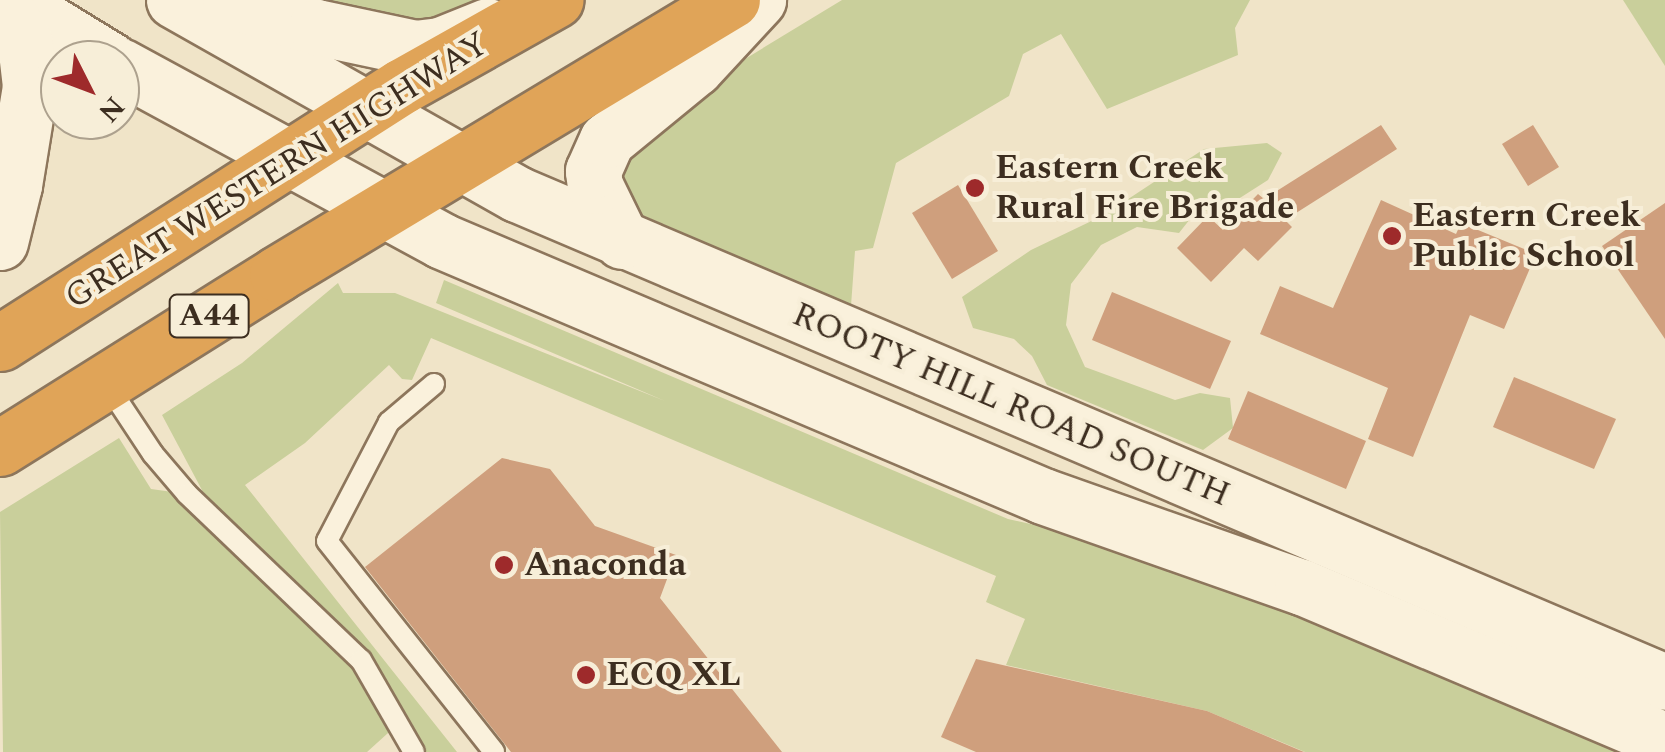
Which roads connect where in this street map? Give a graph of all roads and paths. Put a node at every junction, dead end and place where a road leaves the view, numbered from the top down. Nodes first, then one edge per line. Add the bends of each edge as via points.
1 (2, 0) edge
2 (12, 0) edge
3 (174, 0) edge
4 (230, 0) edge
5 (548, 0) edge
6 (556, 0) edge
7 (732, 0) edge
8 (758, 0) edge
9 (77, 40) edge
10 (140, 77) edge
11 (364, 111) junction
12 (288, 159) junction
13 (461, 162) junction
14 (384, 211) junction
15 (622, 241) junction
16 (0, 242) edge
17 (0, 343) edge
18 (105, 381) junction
19 (434, 384) dead end
20 (18, 436) edge
21 (0, 467) edge
22 (1665, 682) edge
23 (1665, 740) edge
24 (414, 752) edge
25 (494, 752) edge

1 - 16 main road via 25,43 30,86
2 - 9 main road
3 - 11 main road, ROOTY HILL ROAD SOUTH
4 - 5 main road via 415,48 452,40
6 - 11 highway, GREAT WESTERN HIGHWAY / A44
7 - 13 highway, A44
8 - 15 main road via 695,68 607,140 593,171 595,186
10 - 12 main road, ROOTY HILL ROAD SOUTH
11 - 12 highway, GREAT WESTERN HIGHWAY / A44
11 - 13 main road, ROOTY HILL ROAD SOUTH
12 - 14 main road, ROOTY HILL ROAD SOUTH
12 - 17 highway, GREAT WESTERN HIGHWAY / A44
13 - 14 highway, A44
13 - 15 main road, ROOTY HILL ROAD SOUTH
14 - 18 highway, A44
14 - 23 main road, ROOTY HILL ROAD SOUTH via 1043,496 1302,586
15 - 22 main road, ROOTY HILL ROAD SOUTH
18 - 20 highway, A44
18 - 24 lane via 186,494 361,660
19 - 25 lane via 389,422 327,541
20 - 21 highway

